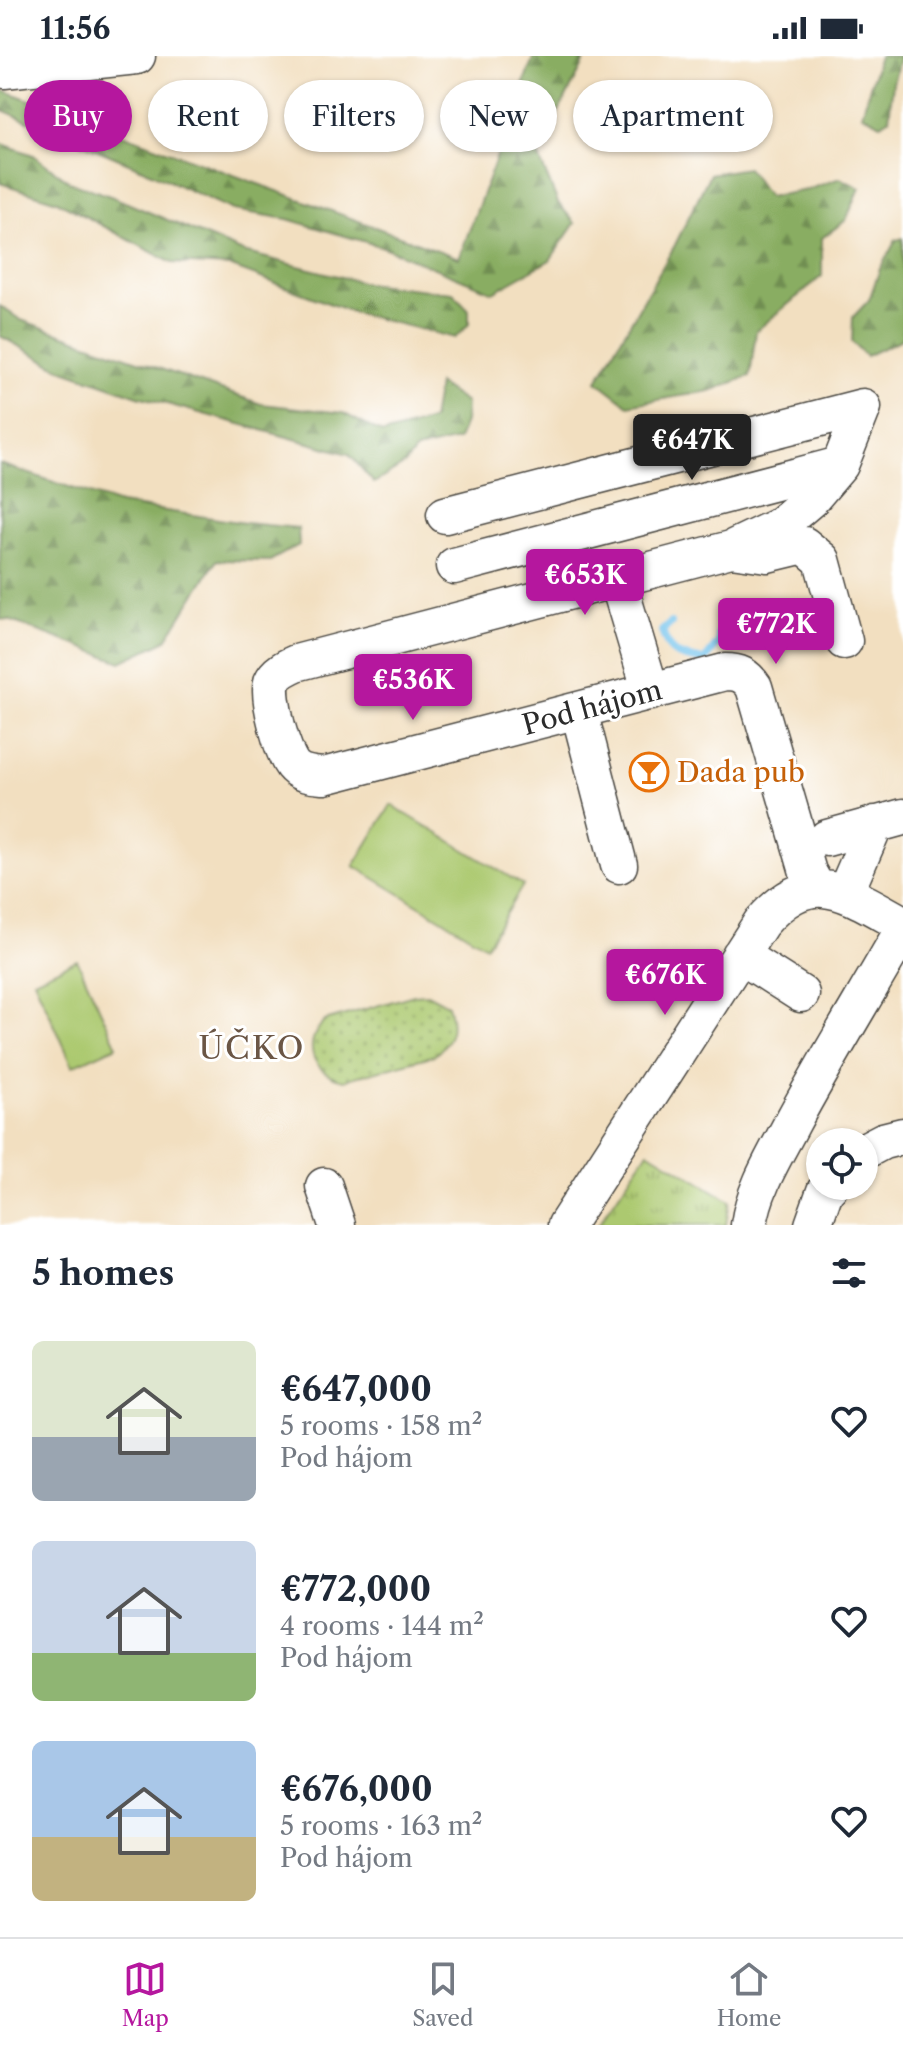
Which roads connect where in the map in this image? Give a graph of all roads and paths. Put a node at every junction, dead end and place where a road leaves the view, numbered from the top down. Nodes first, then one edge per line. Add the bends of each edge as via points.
1 (137, 56) edge
2 (0, 68) edge
3 (840, 465) junction
4 (445, 515) dead end
5 (731, 549) junction
6 (454, 566) dead end
7 (617, 578) junction
8 (844, 641) dead end
9 (651, 692) junction
10 (579, 711) junction
11 (889, 821) edge
12 (827, 838) dead end
13 (619, 865) dead end
14 (831, 890) junction
15 (903, 924) edge
16 (903, 930) edge
17 (740, 955) junction
18 (903, 973) edge
19 (801, 994) dead end
20 (866, 995) junction
21 (903, 1136) edge
22 (878, 1144) edge
23 (324, 1186) dead end
24 (822, 1200) edge
25 (337, 1225) edge
26 (566, 1225) edge
27 (749, 1225) edge
28 (813, 1225) edge

1 - 2 street
3 - 4 street via 863,407
3 - 5 street via 779,526
3 - 6 street
5 - 7 street
5 - 8 street via 767,554 804,545 822,560
7 - 9 street
7 - 10 street, Pod hájom via 296,663 272,681 286,758 309,775 324,776
9 - 10 street, Pod hájom
9 - 14 street, Pod hájom via 725,672 747,677 808,872
10 - 13 street
11 - 12 street
11 - 14 street
14 - 15 street
14 - 17 street via 792,894 774,908
16 - 20 street
17 - 19 street
17 - 26 street
18 - 20 street
20 - 27 street via 764,1175
21 - 22 street
23 - 25 street
24 - 28 street

